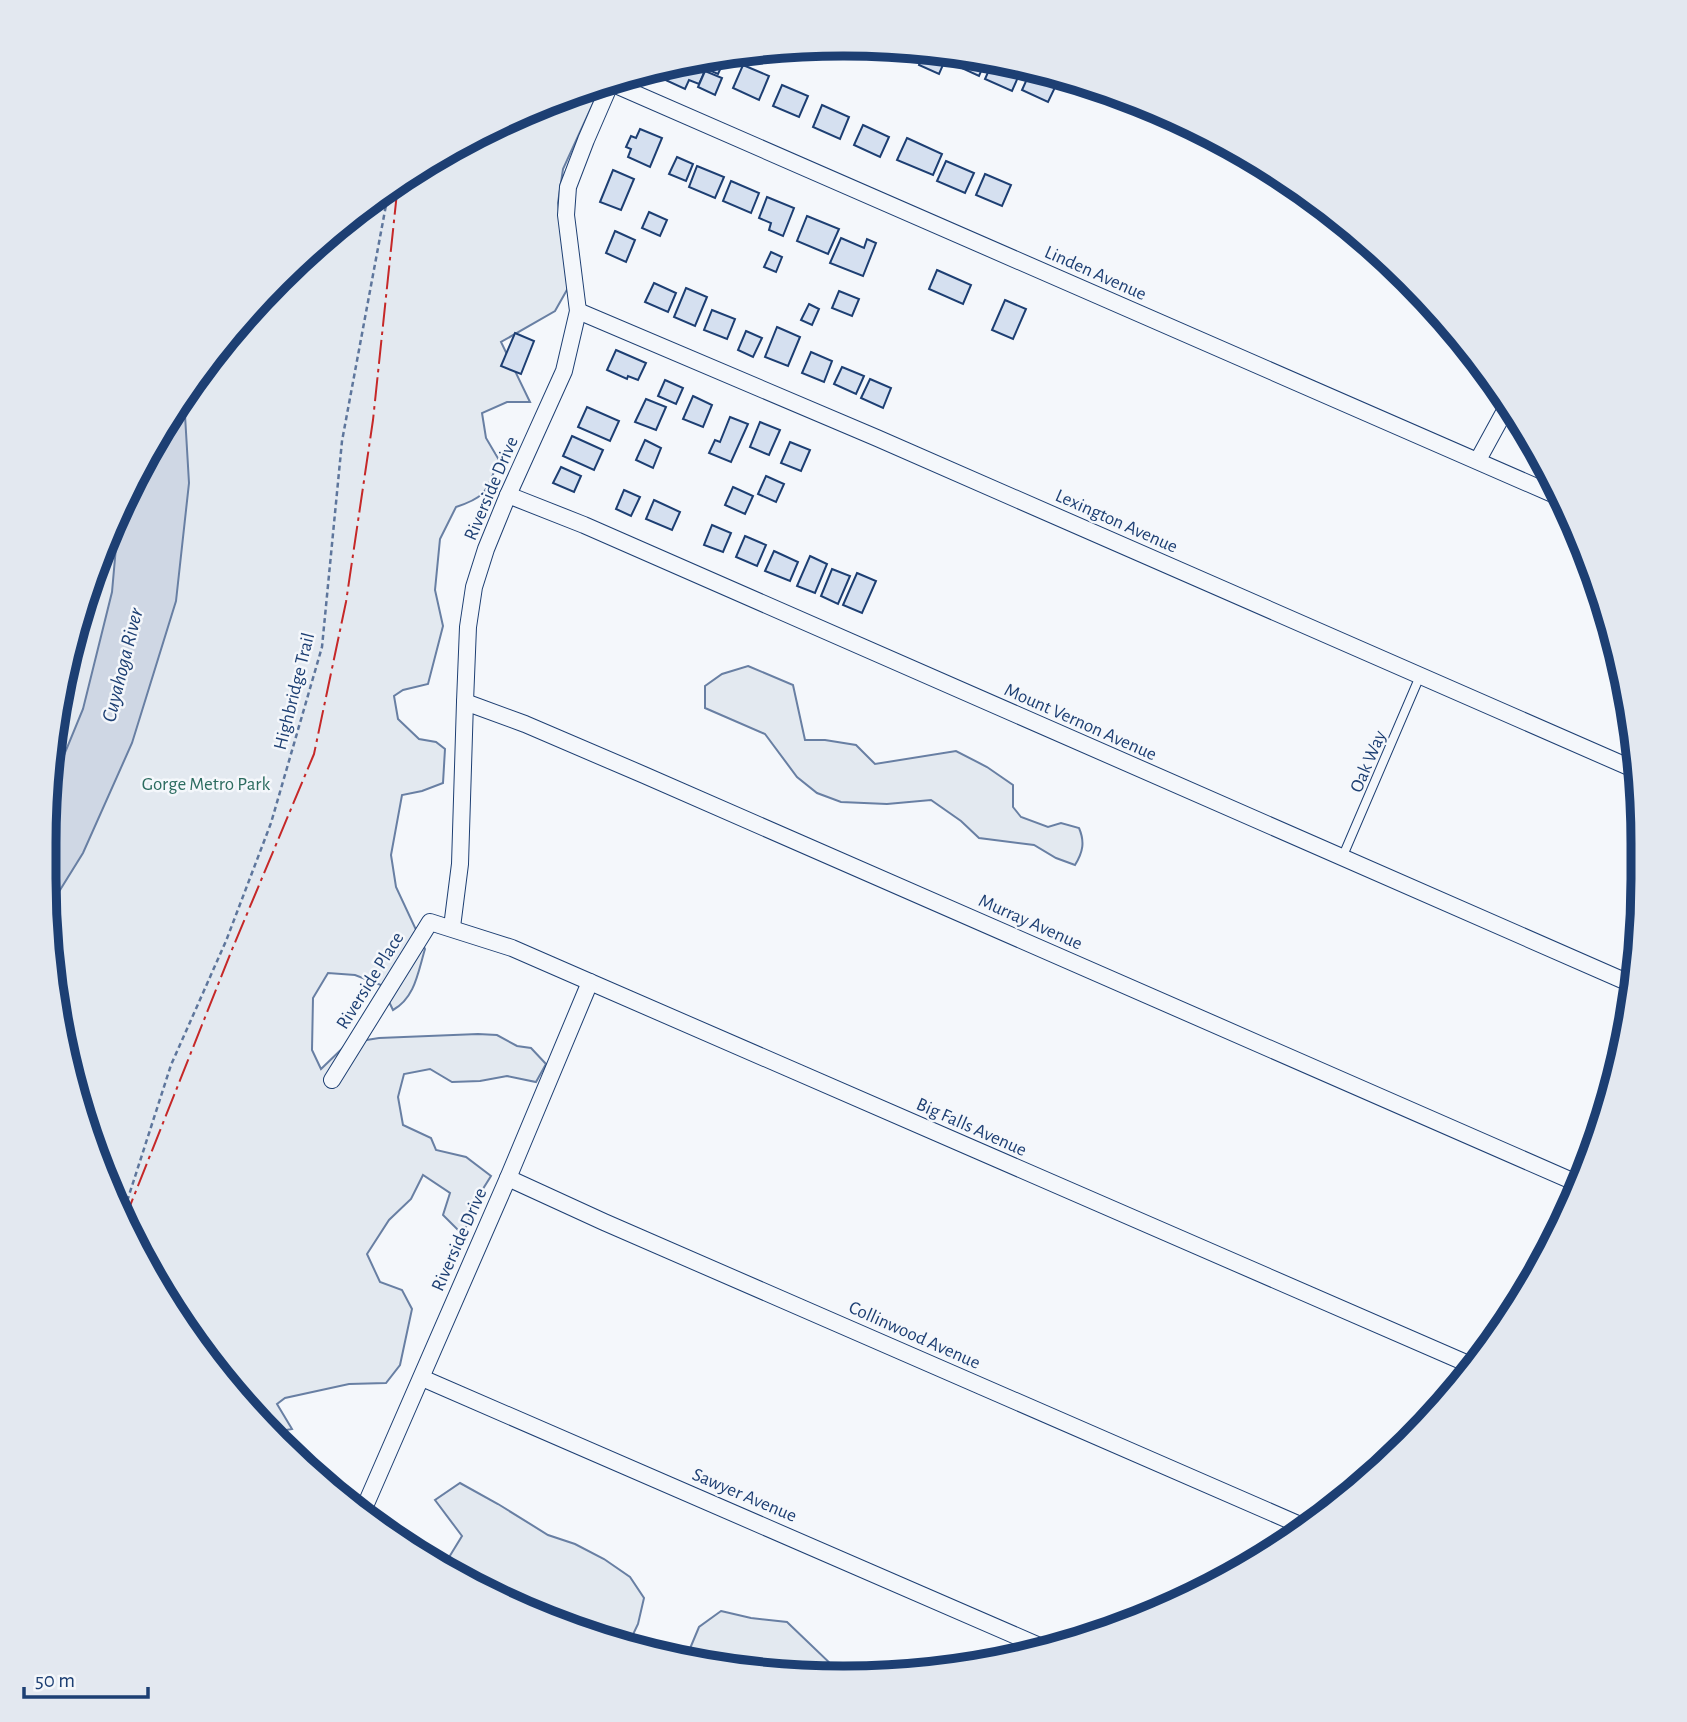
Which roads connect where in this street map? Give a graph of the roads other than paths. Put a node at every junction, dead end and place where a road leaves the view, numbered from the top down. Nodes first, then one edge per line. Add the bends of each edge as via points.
1 (626, 87) edge
2 (607, 93) edge
3 (578, 311) junction
4 (1503, 414) edge
5 (1478, 460) junction
6 (1548, 492) edge
7 (508, 495) junction
8 (1420, 676) junction
9 (465, 702) junction
10 (1626, 766) edge
11 (1342, 858) junction
12 (452, 927) junction
13 (1624, 981) edge
14 (590, 982) junction
15 (332, 1080) dead end
16 (508, 1178) junction
17 (1571, 1180) edge
18 (1465, 1362) edge
19 (422, 1377) junction
20 (366, 1504) edge
21 (1295, 1523) edge
22 (1032, 1643) edge

1 - 5 street, Linden Avenue
2 - 3 street, Riverside Drive via 568,187 566,215
3 - 7 street, Riverside Drive via 564,371
3 - 8 street, Lexington Avenue
4 - 5 street
5 - 6 street, Linden Avenue
7 - 9 street, Riverside Drive via 474,587
7 - 11 street, Mount Vernon Avenue
8 - 10 street, Lexington Avenue
8 - 11 lane, Oak Way
9 - 12 street, Riverside Drive via 460,864
9 - 17 street, Murray Avenue via 644,775
11 - 13 street, Mount Vernon Avenue
12 - 14 street, Big Falls Avenue
12 - 15 street, Riverside Place via 430,922
14 - 16 street, Riverside Drive
14 - 18 street, Big Falls Avenue
16 - 19 street, Riverside Drive
16 - 21 street, Collinwood Avenue
19 - 20 street, Riverside Drive
19 - 22 street, Sawyer Avenue

